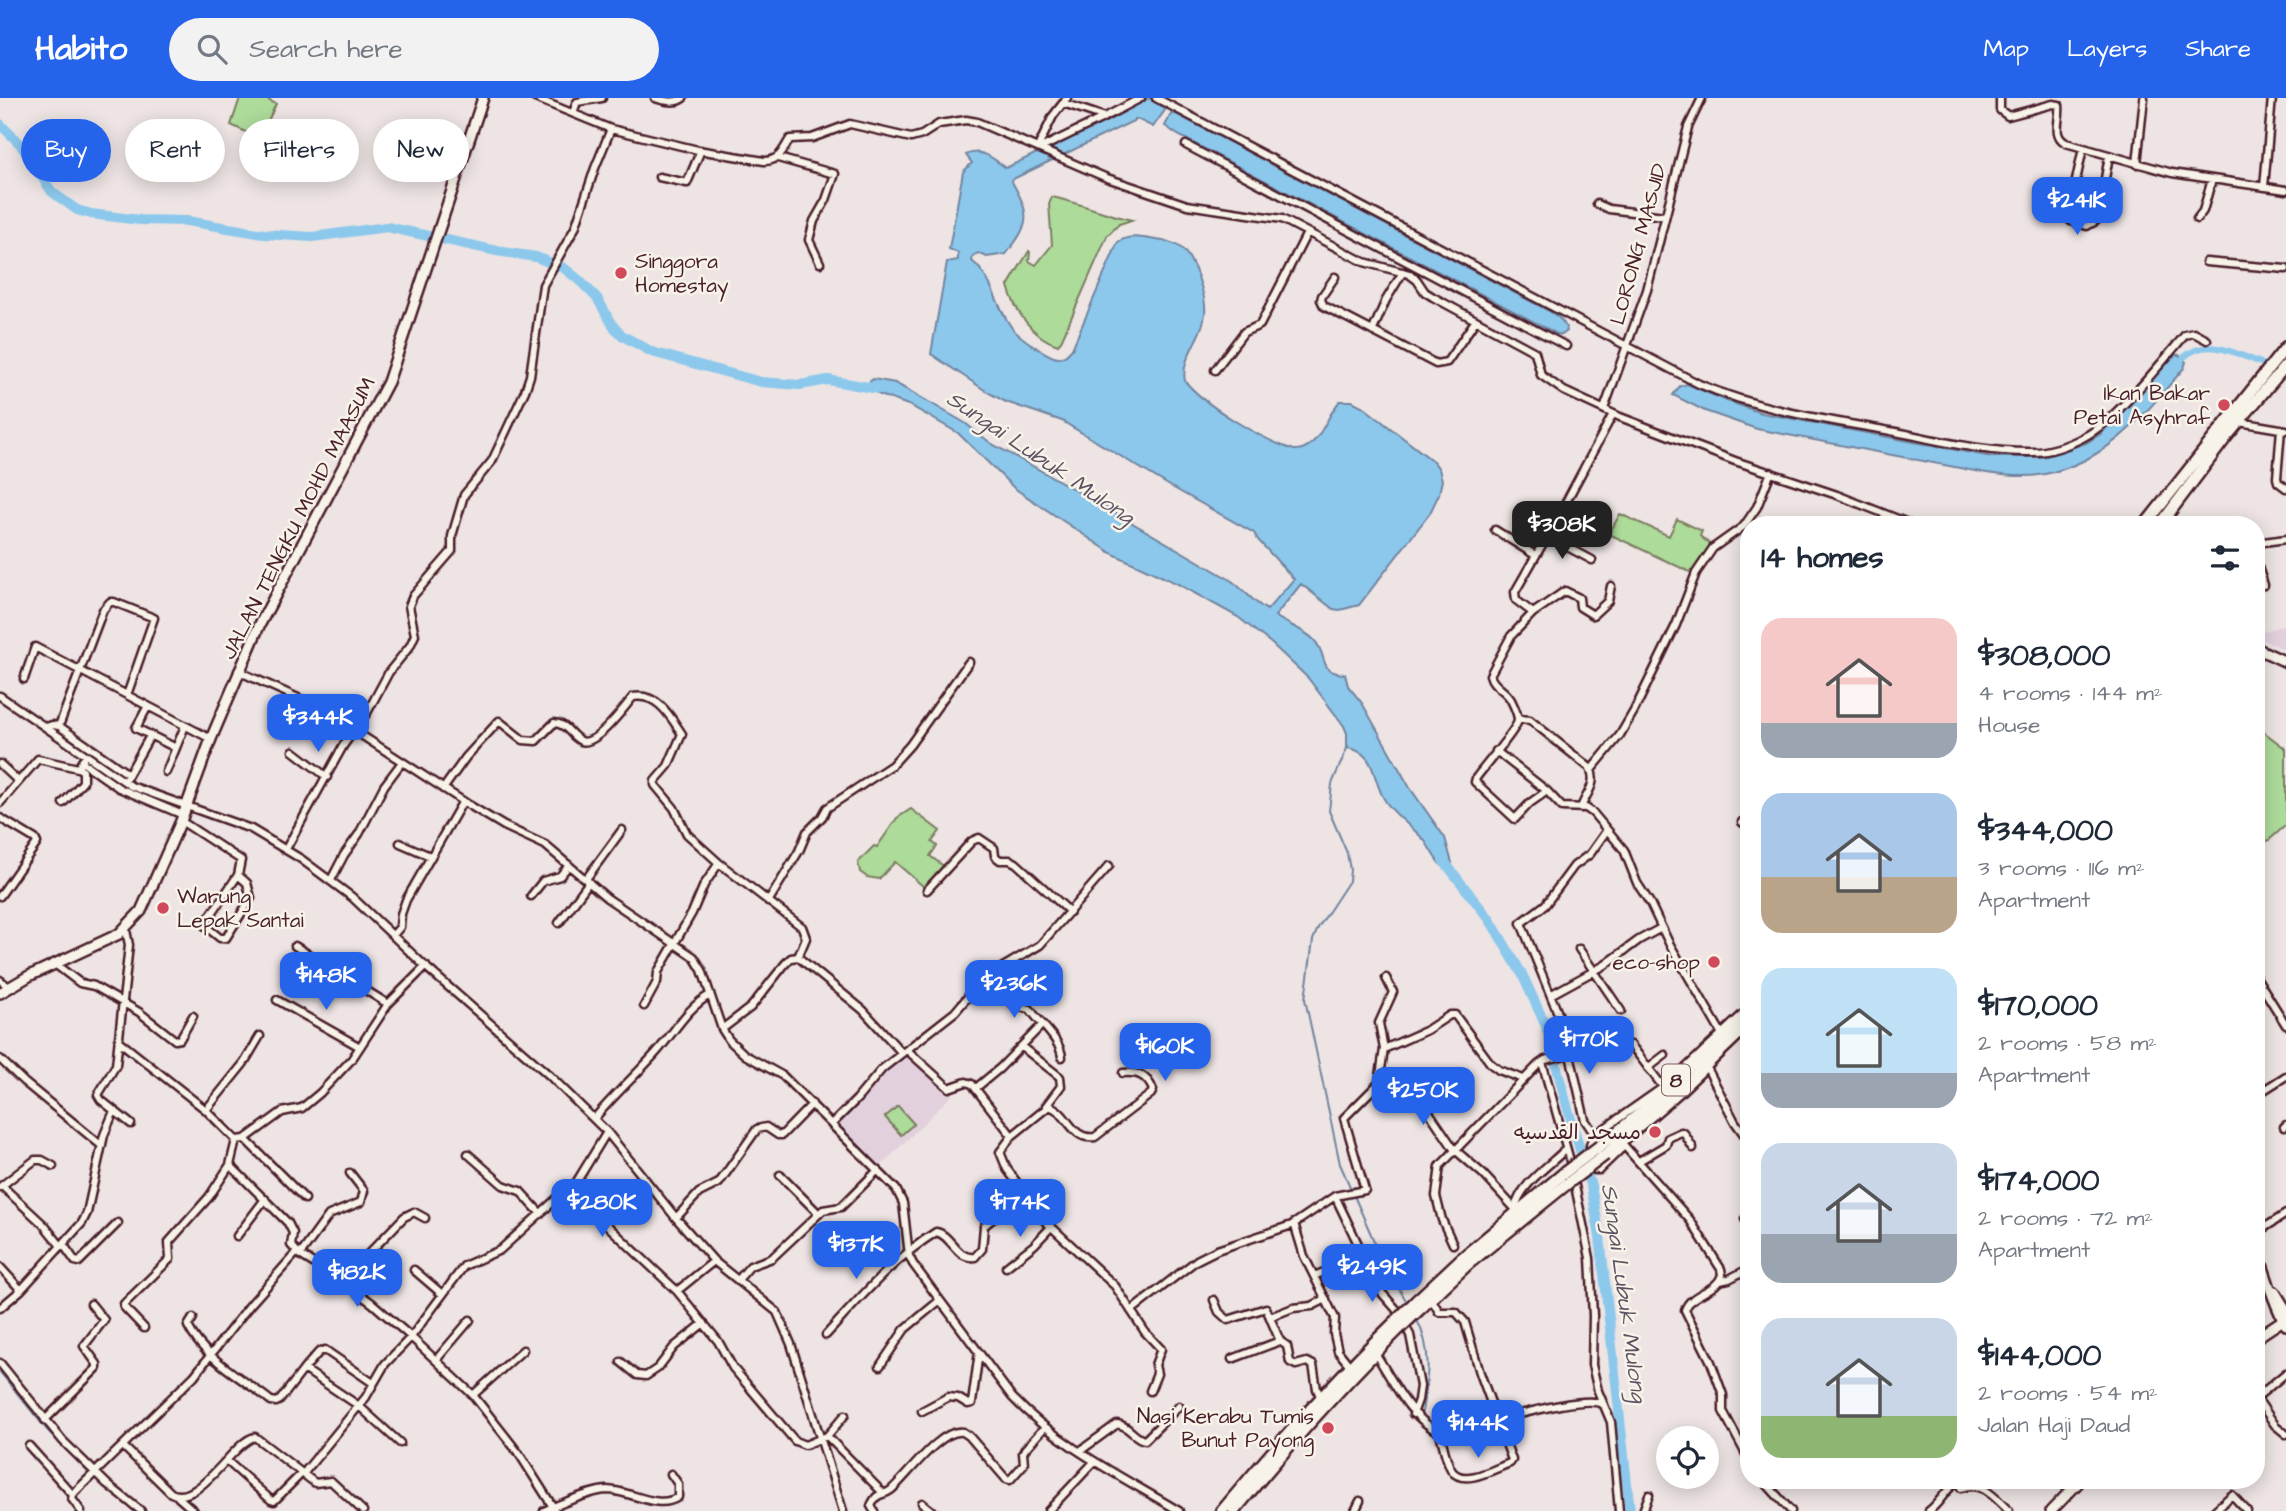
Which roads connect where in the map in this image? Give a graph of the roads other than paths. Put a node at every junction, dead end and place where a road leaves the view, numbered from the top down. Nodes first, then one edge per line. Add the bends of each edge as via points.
1 (483, 98) edge
2 (536, 98) edge
3 (602, 98) edge
4 (655, 98) edge
5 (683, 98) edge
6 (1141, 98) edge
7 (1156, 98) edge
8 (1702, 98) edge
9 (2000, 98) edge
10 (2144, 98) edge
11 (2272, 98) edge
12 (576, 100) edge
13 (1065, 100) edge
14 (573, 113) junction
15 (1105, 117) junction
16 (611, 129) junction
17 (1186, 145) dead end
18 (1041, 148) junction
19 (2082, 148) junction
20 (701, 150) junction
21 (2109, 156) junction
22 (778, 158) junction
23 (2137, 164) junction
24 (659, 177) dead end
25 (2212, 179) junction
26 (2264, 187) junction
27 (2286, 190) edge
28 (1597, 204) dead end
29 (1664, 216) junction
30 (2196, 219) dead end
31 (1307, 233) junction
32 (2206, 262) dead end
33 (820, 263) dead end
34 (2286, 269) edge
35 (1403, 272) junction
36 (1335, 277) dead end
37 (1476, 320) junction
38 (1373, 330) junction
39 (2207, 340) dead end
40 (1628, 345) junction
41 (1566, 346) dead end
42 (2286, 347) edge
43 (2286, 365) edge
44 (1215, 370) dead end
45 (1604, 409) junction
46 (1613, 414) junction
47 (2239, 422) junction
48 (2283, 429) edge
49 (1771, 472) junction
50 (2286, 488) edge
51 (1751, 516) edge
52 (1892, 516) edge
53 (2153, 516) edge
54 (2167, 516) edge
55 (1740, 529) edge
56 (1494, 530) dead end
57 (1547, 536) junction
58 (2286, 539) edge
59 (2265, 542) edge
60 (1535, 555) junction
61 (1592, 560) dead end
62 (1611, 586) dead end
63 (1533, 613) junction
64 (2265, 652) edge
65 (970, 662) dead end
66 (2286, 662) edge
67 (79, 671) junction
68 (238, 671) junction
69 (24, 679) dead end
70 (127, 695) junction
71 (0, 696) edge
72 (148, 706) junction
73 (1518, 719) junction
74 (59, 726) junction
75 (185, 726) junction
76 (46, 727) junction
77 (354, 730) junction
78 (150, 736) junction
79 (211, 739) junction
80 (176, 748) junction
81 (293, 751) dead end
82 (1496, 751) junction
83 (82, 762) junction
84 (402, 762) junction
85 (0, 764) edge
86 (1591, 770) junction
87 (166, 772) dead end
88 (128, 774) junction
89 (327, 777) junction
90 (18, 781) junction
91 (124, 782) junction
92 (443, 789) junction
93 (1547, 791) junction
94 (463, 801) junction
95 (0, 803) edge
96 (63, 803) dead end
97 (1581, 808) junction
98 (183, 814) junction
99 (0, 818) edge
100 (622, 830) dead end
101 (1607, 830) junction
102 (400, 843) dead end
103 (286, 849) junction
104 (430, 856) junction
105 (719, 863) junction
106 (569, 865) junction
107 (1109, 866) dead end
108 (238, 875) junction
109 (331, 880) junction
110 (587, 881) junction
111 (928, 890) dead end
112 (0, 896) edge
113 (531, 896) dead end
114 (768, 902) junction
115 (1070, 912) junction
116 (559, 923) dead end
117 (1661, 929) junction
118 (126, 930) junction
119 (394, 934) junction
120 (675, 942) junction
121 (295, 946) dead end
122 (1579, 949) dead end
123 (798, 957) junction
124 (55, 964) junction
125 (426, 966) junction
126 (1594, 970) junction
127 (1386, 978) dead end
128 (0, 980) edge
129 (4, 990) edge
130 (974, 990) junction
131 (2265, 992) edge
132 (1552, 994) junction
133 (710, 995) junction
134 (278, 1000) dead end
135 (123, 1003) junction
136 (388, 1004) junction
137 (644, 1006) dead end
138 (1621, 1011) dead end
139 (193, 1016) dead end
140 (1740, 1020) edge
141 (2286, 1025) edge
142 (1041, 1026) junction
143 (722, 1029) junction
144 (260, 1036) dead end
145 (1723, 1036) junction
146 (1740, 1037) edge
147 (120, 1042) junction
148 (1631, 1045) dead end
149 (1022, 1046) junction
150 (360, 1047) junction
151 (1384, 1049) junction
152 (904, 1051) junction
153 (1567, 1055) junction
154 (1665, 1055) dead end
155 (1062, 1057) dead end
156 (0, 1059) edge
157 (1543, 1061) junction
158 (1706, 1066) junction
159 (1648, 1068) junction
160 (1123, 1073) dead end
161 (2286, 1076) edge
162 (1523, 1079) junction
163 (1674, 1082) junction
164 (976, 1087) junction
165 (1662, 1087) junction
166 (2265, 1088) edge
167 (1414, 1090) dead end
168 (812, 1104) junction
169 (1045, 1108) junction
170 (206, 1110) junction
171 (114, 1111) junction
172 (594, 1119) junction
173 (131, 1124) dead end
174 (832, 1124) junction
175 (1740, 1129) edge
176 (607, 1132) junction
177 (1595, 1135) junction
178 (1012, 1136) junction
179 (245, 1139) junction
180 (236, 1140) junction
181 (1622, 1144) junction
182 (102, 1146) junction
183 (1693, 1148) dead end
184 (1454, 1149) junction
185 (1566, 1149) junction
186 (1603, 1150) junction
187 (468, 1154) dead end
188 (1639, 1161) junction
189 (230, 1165) junction
190 (52, 1166) dead end
191 (878, 1170) junction
192 (350, 1173) dead end
193 (780, 1175) dead end
194 (1566, 1178) junction
195 (1, 1186) edge
196 (574, 1186) junction
197 (1022, 1189) junction
198 (1335, 1196) junction
199 (265, 1199) junction
200 (305, 1199) dead end
201 (1517, 1210) junction
202 (541, 1214) junction
203 (818, 1214) junction
204 (2286, 1214) edge
205 (425, 1218) dead end
206 (676, 1218) junction
207 (118, 1223) dead end
208 (1294, 1223) junction
209 (1051, 1227) junction
210 (2265, 1227) edge
211 (237, 1237) dead end
212 (1453, 1244) dead end
213 (62, 1245) junction
214 (909, 1249) junction
215 (298, 1254) junction
216 (1363, 1256) junction
217 (714, 1261) junction
218 (0, 1267) edge
219 (1006, 1267) dead end
220 (414, 1270) dead end
221 (2265, 1270) edge
222 (1740, 1273) edge
223 (1314, 1276) junction
224 (738, 1280) junction
225 (342, 1281) junction
226 (1720, 1281) junction
227 (2271, 1285) junction
228 (21, 1290) junction
229 (677, 1291) junction
230 (442, 1294) junction
231 (1431, 1298) junction
232 (1326, 1299) junction
233 (1214, 1300) dead end
234 (939, 1301) junction
235 (2274, 1301) junction
236 (92, 1304) dead end
237 (1419, 1304) junction
238 (0, 1308) edge
239 (1131, 1311) junction
240 (1270, 1317) junction
241 (193, 1318) dead end
242 (470, 1320) dead end
243 (2285, 1320) edge
244 (704, 1323) junction
245 (1397, 1325) junction
246 (144, 1328) dead end
247 (2266, 1331) joint
248 (827, 1335) dead end
249 (411, 1337) junction
250 (2265, 1337) edge
251 (1280, 1341) junction
252 (523, 1350) dead end
253 (979, 1352) junction
254 (1375, 1353) junction
255 (212, 1355) junction
256 (1232, 1359) dead end
257 (436, 1360) junction
258 (621, 1362) dead end
259 (0, 1363) edge
260 (880, 1366) dead end
261 (1350, 1366) junction
262 (304, 1369) junction
263 (2286, 1373) edge
264 (373, 1383) junction
265 (2265, 1390) edge
266 (1150, 1391) dead end
267 (473, 1395) junction
268 (1321, 1396) junction
269 (1603, 1405) junction
270 (359, 1406) junction
271 (1179, 1406) dead end
272 (2265, 1410) edge
273 (922, 1411) dead end
274 (1413, 1414) junction
275 (845, 1415) dead end
276 (1498, 1419) junction
277 (45, 1420) junction
278 (1045, 1427) junction
279 (1440, 1433) junction
280 (2286, 1434) edge
281 (824, 1437) junction
282 (1740, 1440) edge
283 (400, 1443) dead end
284 (29, 1446) dead end
285 (1288, 1446) junction
286 (124, 1447) junction
287 (1276, 1447) junction
288 (1080, 1451) junction
289 (228, 1461) junction
290 (1094, 1462) junction
291 (95, 1473) junction
292 (303, 1473) junction
293 (671, 1474) dead end
294 (1771, 1489) edge
295 (1946, 1489) edge
296 (1982, 1489) edge
297 (2072, 1489) edge
298 (883, 1493) junction
299 (1649, 1494) dead end
300 (73, 1495) junction
301 (178, 1497) junction
302 (1360, 1502) dead end
303 (922, 1503) dead end
304 (554, 1509) edge
305 (81, 1511) edge
306 (141, 1511) edge
307 (194, 1511) edge
308 (363, 1511) edge
309 (544, 1511) edge
310 (843, 1511) edge
311 (864, 1511) edge
312 (873, 1511) edge
313 (932, 1511) edge
314 (1048, 1511) edge
315 (1179, 1511) edge
316 (1222, 1511) edge
317 (1234, 1511) edge
318 (1355, 1511) edge
319 (1619, 1511) edge
320 (1643, 1511) edge
321 (1791, 1511) edge
322 (1929, 1511) edge
323 (2009, 1511) edge
324 (2051, 1511) edge
325 (2214, 1511) edge
326 (2248, 1511) edge

1 - 68 main road, JALAN TENGKU MOHD MAASUM via 388,382
2 - 14 street
3 - 12 street
4 - 5 street via 671,102
6 - 15 street
7 - 40 street
8 - 29 street, LORONG MASJID via 1688,127
9 - 19 street via 2000,110 2008,116 2059,105 2058,137
10 - 23 street
11 - 26 street
12 - 14 street
13 - 15 street
13 - 18 street
14 - 16 street
15 - 18 street
16 - 20 street
16 - 77 street via 575,228 548,275 525,391 492,461 464,495 452,551 413,596 409,606 415,635 410,646
17 - 41 street
18 - 22 street via 971,120 939,124 911,138 850,124 812,138 790,139
18 - 31 street via 1107,178 1187,205 1278,218
19 - 21 street
19 - 21 street via 2068,216 2079,224 2091,226 2096,221
20 - 22 street via 764,161
20 - 24 street via 687,183
21 - 23 street
22 - 33 street via 835,174 809,240
23 - 25 street
25 - 26 street
25 - 30 street via 2203,211
26 - 27 street
28 - 29 street
29 - 40 street, LORONG MASJID via 1653,269
31 - 35 street via 1364,262
31 - 44 street via 1260,325 1244,332
32 - 34 street
35 - 37 street via 1418,280 1427,294
35 - 38 street
36 - 38 street via 1321,302
37 - 38 street via 1447,362 1440,365
37 - 45 street via 1535,352 1541,374 1548,381
39 - 40 street via 2194,333 2185,335 2097,429 2075,441 2033,452 1977,448 1769,408 1699,384
40 - 45 street, LORONG MASJID
42 - 53 main road
43 - 47 main road
45 - 46 street
46 - 49 street
46 - 57 street
47 - 48 street
47 - 54 main road
48 - 50 street via 2277,478
49 - 51 street
49 - 52 street
55 - 86 street via 1713,548 1696,573 1634,711
56 - 60 street
57 - 60 street
57 - 61 street
58 - 59 street
60 - 63 street via 1514,595
62 - 63 street via 1608,601 1594,615 1581,608 1580,598 1566,591
63 - 73 street via 1511,636 1490,675 1511,701
64 - 66 main road
65 - 114 street via 892,765 827,808 807,832
67 - 69 street via 35,647
67 - 70 street
67 - 70 street via 110,602 154,618
67 - 74 street
68 - 77 street via 318,707
68 - 79 main road, JALAN TENGKU MOHD MAASUM
70 - 72 street
71 - 76 street
72 - 75 street
72 - 78 street via 136,728
73 - 82 street
73 - 86 street via 1530,720
74 - 76 street
74 - 88 street
75 - 79 street
75 - 80 street
76 - 83 street
77 - 84 street
77 - 89 street
78 - 80 street
78 - 88 street
79 - 98 main road, JALAN TENGKU MOHD MAASUM
80 - 87 street
81 - 89 street
82 - 93 street
82 - 93 street via 1475,782 1515,819
83 - 90 street via 41,759
83 - 91 street
83 - 96 street via 83,782
83 - 98 street via 119,788
84 - 92 street
84 - 109 street
85 - 90 street
86 - 97 street via 1591,790
88 - 91 street
89 - 103 street
90 - 95 street
91 - 98 street
92 - 94 street
92 - 105 street via 499,721 530,742 554,723 587,742 633,697 646,696 666,710 682,734 655,785 687,834
93 - 97 street via 1562,807
94 - 104 street
94 - 106 street via 537,840
97 - 101 street via 1593,813
98 - 103 street via 224,818
98 - 108 street via 241,860
98 - 118 main road, JALAN TENGKU MOHD MAASUM via 141,911
99 - 112 street via 37,843
100 - 110 street
101 - 117 street via 1629,859
101 - 132 street via 1545,905 1521,921
102 - 104 street
103 - 109 street
104 - 119 street
105 - 114 street
105 - 120 street
106 - 110 street
106 - 113 street via 561,875 543,881
107 - 115 street
108 - 108 street via 247,883 251,898 226,937 220,938 204,925
109 - 119 street
110 - 116 street
110 - 120 street
111 - 115 street via 979,838 994,848 1000,860 1016,863
114 - 123 street via 803,927 806,938
115 - 130 street via 1040,945 983,979
117 - 126 street
117 - 145 street
118 - 124 main road
118 - 135 street via 129,945
119 - 125 street
120 - 133 street via 699,963
120 - 137 street
121 - 136 street
122 - 126 street
123 - 143 street via 791,958 751,1007
123 - 152 street
124 - 129 main road
124 - 135 street via 80,983
125 - 136 street
125 - 172 street
126 - 132 street
126 - 138 street
127 - 151 street via 1393,992 1379,1023
128 - 129 street
130 - 142 street via 1002,990 1015,1006 1030,1009
130 - 152 street via 955,1012
131 - 141 street
132 - 153 street via 1564,1028
133 - 143 street
133 - 172 street via 696,1004
134 - 150 street
135 - 139 street via 178,1040
135 - 147 street
136 - 150 street
140 - 145 main road, 8
142 - 149 street
142 - 155 street via 1058,1041
143 - 168 street via 745,1055 783,1076
144 - 170 street
145 - 163 main road, 8
146 - 158 main road, 8
147 - 170 street
147 - 171 street via 114,1072 98,1095
148 - 159 street
149 - 164 street
149 - 169 street via 1060,1077 1061,1086
150 - 179 street via 302,1108 282,1112
151 - 162 street via 1455,1015 1495,1067
151 - 198 street via 1379,1085 1345,1118 1365,1190
152 - 164 street via 949,1088 966,1082
152 - 174 street
153 - 157 street
153 - 177 street via 1585,1120
154 - 159 street
156 - 182 street
157 - 162 street
157 - 185 street
158 - 175 street
158 - 181 main road, 8
159 - 165 street
160 - 169 street via 1138,1072 1153,1090 1095,1137 1084,1137 1058,1110
161 - 166 street
162 - 184 street
163 - 165 street
163 - 186 main road, 8
164 - 178 street
165 - 177 street
167 - 184 street
168 - 174 street
168 - 206 street via 782,1135 766,1127 757,1129 719,1183 699,1193
169 - 178 street
170 - 180 street
171 - 173 street
171 - 182 street
172 - 176 street
174 - 191 street
176 - 196 street
176 - 206 street
177 - 181 street via 1589,1151 1597,1171
178 - 197 street via 1000,1157
179 - 180 street
179 - 200 street
180 - 189 street
181 - 186 main road, 8
181 - 188 street
182 - 213 street via 87,1213
183 - 188 street via 1681,1132
184 - 201 street
184 - 212 street via 1440,1166 1436,1196
185 - 201 street via 1526,1188
185 - 269 street via 1590,1258 1592,1365
186 - 194 main road, 8, bridge
187 - 202 street via 503,1185 520,1191
188 - 226 street via 1714,1254 1721,1269
189 - 199 street
189 - 246 street via 169,1242 170,1259 124,1304
190 - 195 street via 35,1160
191 - 203 street via 841,1207
191 - 214 street via 903,1203
192 - 215 street via 364,1191 361,1202 329,1215
193 - 203 street
194 - 201 main road, 8
194 - 231 main road, 8
195 - 213 street
196 - 202 street
196 - 229 street via 609,1227
197 - 209 street
197 - 214 street via 984,1226 982,1249 975,1256 962,1255 940,1232
198 - 208 street
198 - 216 street
199 - 211 street
199 - 215 street via 292,1228 290,1241
201 - 237 main road, 8
202 - 230 street via 492,1255 464,1266
203 - 224 street via 772,1258 750,1266
204 - 210 street
205 - 225 street via 414,1212 404,1217
206 - 217 street
207 - 213 street via 79,1262
208 - 223 street
208 - 239 street via 1197,1260
209 - 219 street
209 - 239 street via 1115,1286
213 - 228 street
214 - 234 street via 913,1264
214 - 248 street
215 - 225 street
215 - 255 street
216 - 223 street
216 - 274 street via 1383,1297 1396,1309 1410,1335 1420,1386
217 - 224 street
217 - 229 street
218 - 228 street
220 - 230 street
221 - 227 main road
222 - 226 street
223 - 232 street
224 - 281 street via 772,1305 781,1318
225 - 249 street
226 - 282 street via 1685,1310 1711,1362 1723,1395 1723,1411
227 - 235 main road
227 - 243 main road
228 - 238 street
229 - 244 street
230 - 249 street
231 - 237 main road, 8
231 - 276 street via 1440,1312 1456,1312 1465,1322
232 - 240 street
232 - 261 street via 1336,1323 1338,1351
233 - 240 street via 1228,1320 1264,1307
234 - 253 street
234 - 260 street via 905,1329
235 - 243 main road
235 - 247 main road
236 - 277 street via 104,1320 84,1346 97,1368
237 - 245 main road, 8, bridge
239 - 266 street via 1161,1349
240 - 251 street
241 - 255 street via 188,1326 191,1332
242 - 257 street
243 - 247 main road
243 - 250 main road
244 - 258 street via 646,1376 636,1375
244 - 281 street via 733,1368 795,1441 805,1445
245 - 254 main road, 8
245 - 261 main road, 8
249 - 257 street
249 - 264 street
251 - 256 street
251 - 268 street via 1287,1346 1292,1364 1313,1365
252 - 267 street
253 - 273 street via 972,1403 948,1397
253 - 278 street via 1012,1397
254 - 274 street
254 - 285 main road, 8
255 - 262 street via 273,1402 280,1400
255 - 286 street
257 - 267 street
259 - 277 street
261 - 268 main road, 8
262 - 264 street via 325,1350
262 - 270 street
263 - 265 street
264 - 270 street
267 - 304 street via 520,1455
268 - 287 main road, 8
269 - 276 street via 1590,1401
269 - 319 street via 1611,1422
270 - 283 street
270 - 292 street
271 - 288 street via 1148,1439 1140,1439 1120,1423
272 - 280 street
274 - 279 street
275 - 281 street
276 - 279 street
276 - 279 street via 1512,1460 1471,1477 1458,1476 1452,1470
277 - 291 street
278 - 288 street
278 - 298 street via 1023,1453 1024,1464 1010,1480 969,1436 958,1431 917,1460
281 - 298 street
281 - 310 street
284 - 300 street
285 - 287 main road
285 - 317 main road, 8
286 - 291 street
286 - 301 street
287 - 316 main road, 8
288 - 290 street
289 - 292 street via 255,1437
289 - 292 street via 274,1501
289 - 301 street
290 - 314 street
290 - 315 street
291 - 300 street
291 - 306 street
292 - 308 street via 315,1483 331,1481
293 - 304 street via 678,1484 678,1497 662,1508 639,1503 619,1491 603,1490
294 - 321 street
295 - 322 street
296 - 323 street
297 - 324 main road
298 - 312 street via 872,1502
299 - 320 street
300 - 305 street
301 - 307 street
302 - 318 street
303 - 313 street
304 - 309 street
311 - 312 street
325 - 326 street via 2232,1495

